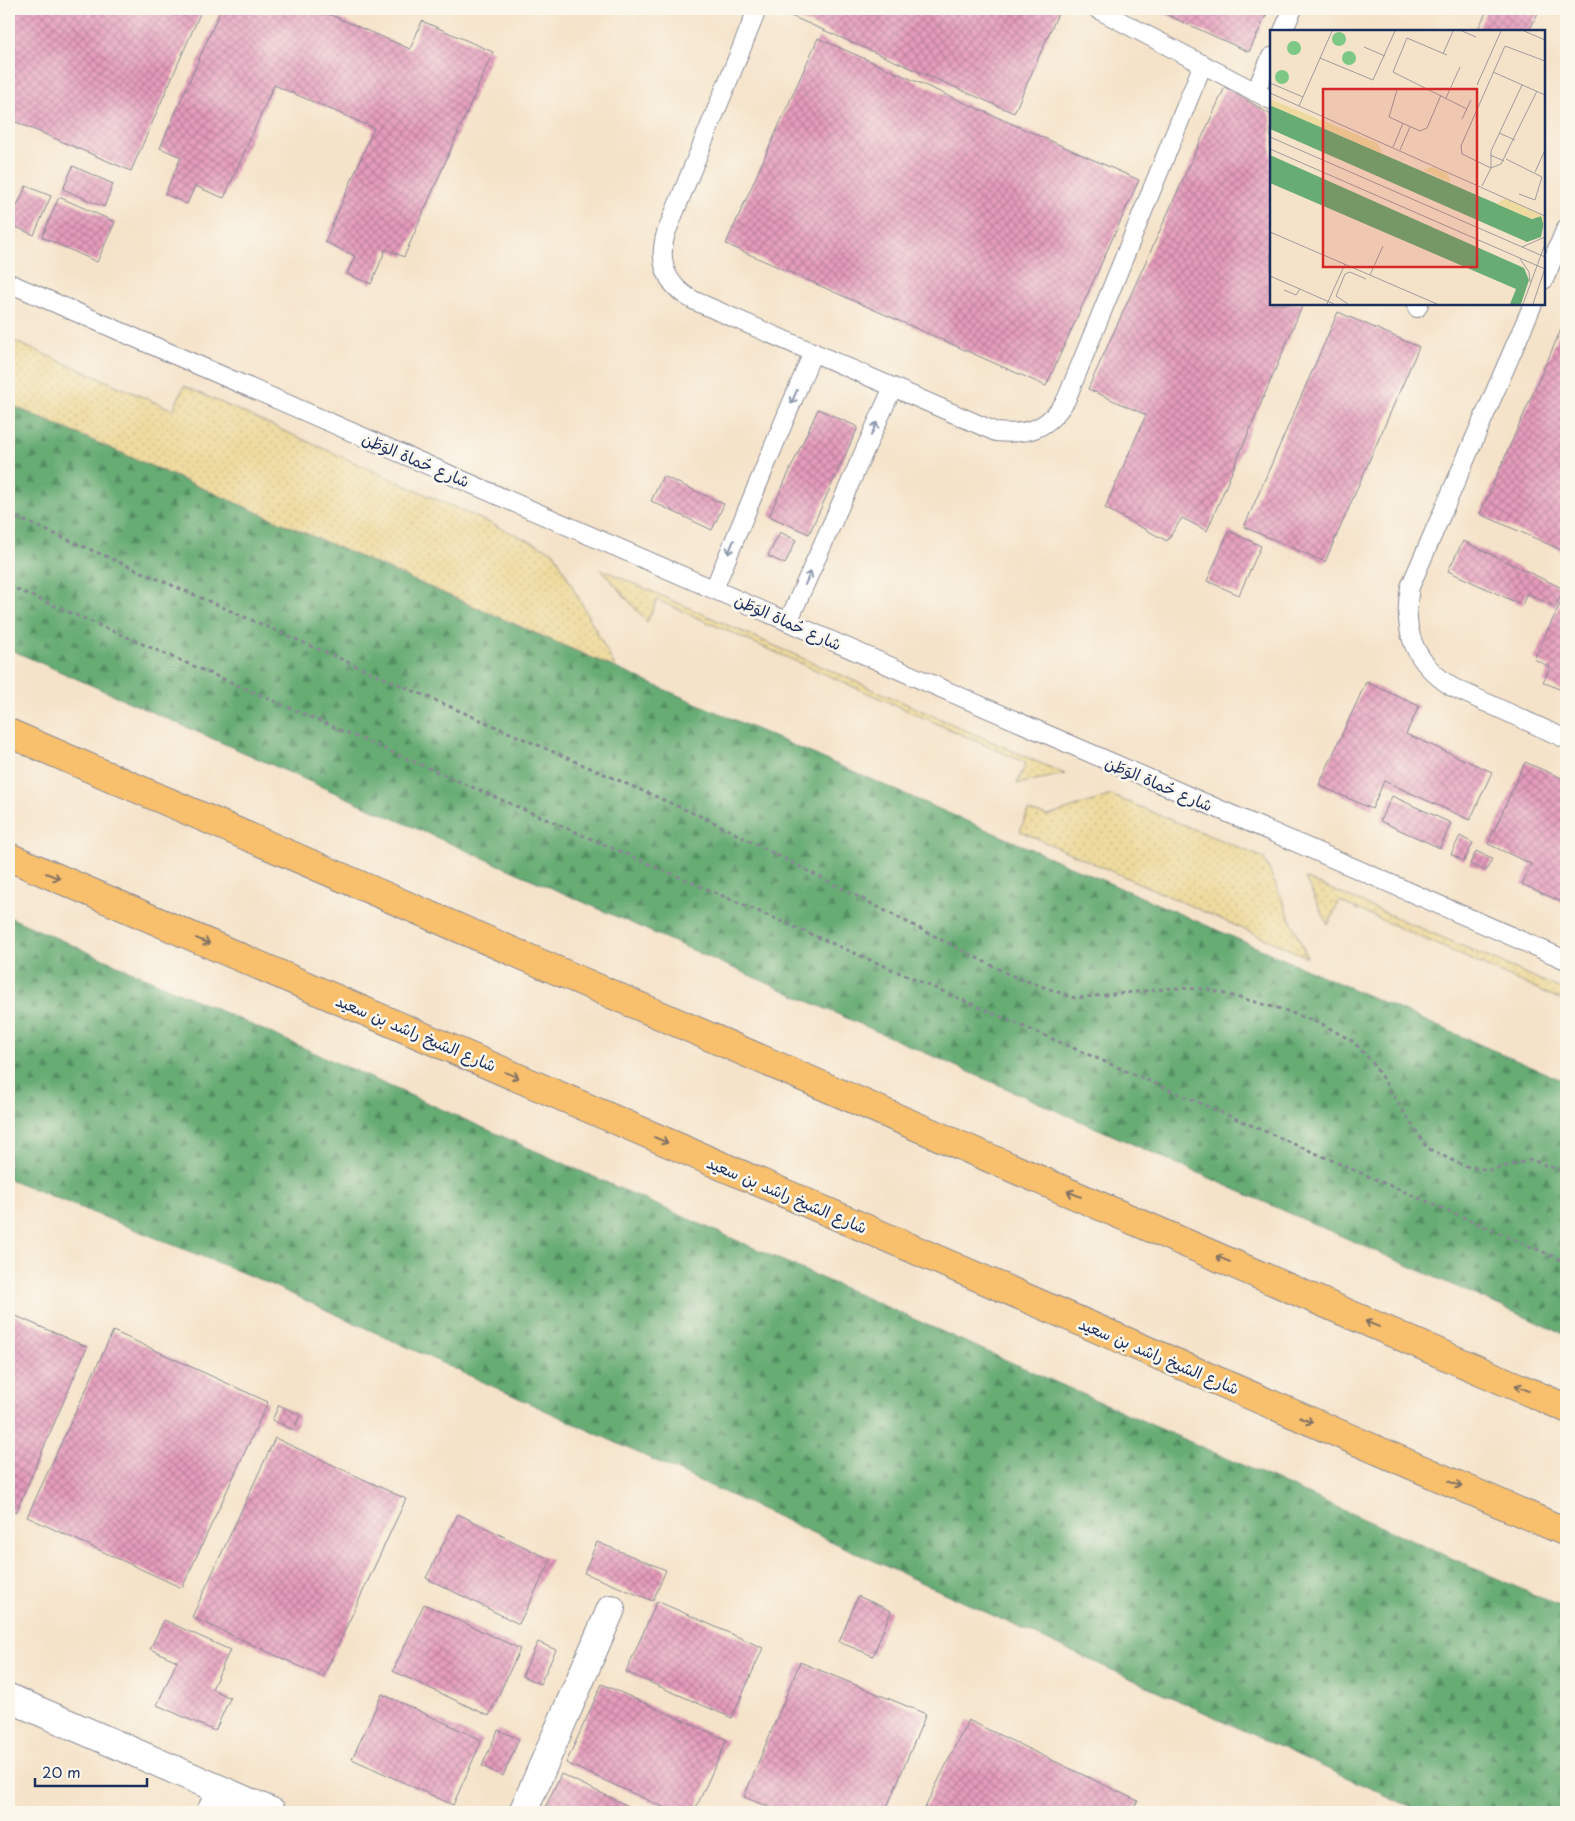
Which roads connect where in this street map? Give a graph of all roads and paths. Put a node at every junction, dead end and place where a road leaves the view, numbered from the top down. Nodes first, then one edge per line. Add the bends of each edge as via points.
1 (1097, 9) edge
2 (1293, 9) edge
3 (755, 15) dead end
4 (1283, 30) edge
5 (1270, 58) edge
6 (1203, 64) junction
7 (1255, 92) junction
8 (1270, 100) edge
9 (1566, 228) edge
10 (1545, 278) edge
11 (9, 283) edge
12 (1534, 305) edge
13 (813, 352) junction
14 (893, 387) junction
15 (9, 514) edge
16 (9, 586) edge
17 (714, 588) junction
18 (788, 622) junction
19 (9, 733) edge
20 (1566, 740) edge
21 (9, 857) edge
22 (1566, 960) edge
23 (1566, 1172) edge
24 (1566, 1262) edge
25 (1566, 1408) edge
26 (1566, 1532) edge
27 (611, 1609) dead end
28 (9, 1698) edge
29 (216, 1801) edge
30 (272, 1812) edge
31 (523, 1812) edge

1 - 6 lane
2 - 4 lane
3 - 13 lane via 666,233 662,260 673,285 683,295
5 - 7 lane
6 - 7 lane
6 - 14 lane via 1058,413 1032,430 1014,434 996,432
7 - 8 lane
9 - 10 lane
11 - 17 lane, شارع حُماة الوَطَن
12 - 20 lane via 1410,587 1407,625 1412,643 1435,676
13 - 14 lane
13 -> 17 lane
18 -> 14 lane
15 - 23 path via 707,820 1010,975 1075,998 1174,988 1207,989 1322,1024 1354,1042 1372,1062 1427,1148 1464,1166 1490,1170 1532,1160
16 - 24 path
17 - 18 lane, شارع حُماة الوَطَن
18 - 22 lane, شارع حُماة الوَطَن
25 -> 19 main road
21 -> 26 main road, شارع الشيخ راشد بن سعيد
27 - 31 street
28 - 29 street
29 - 30 street

